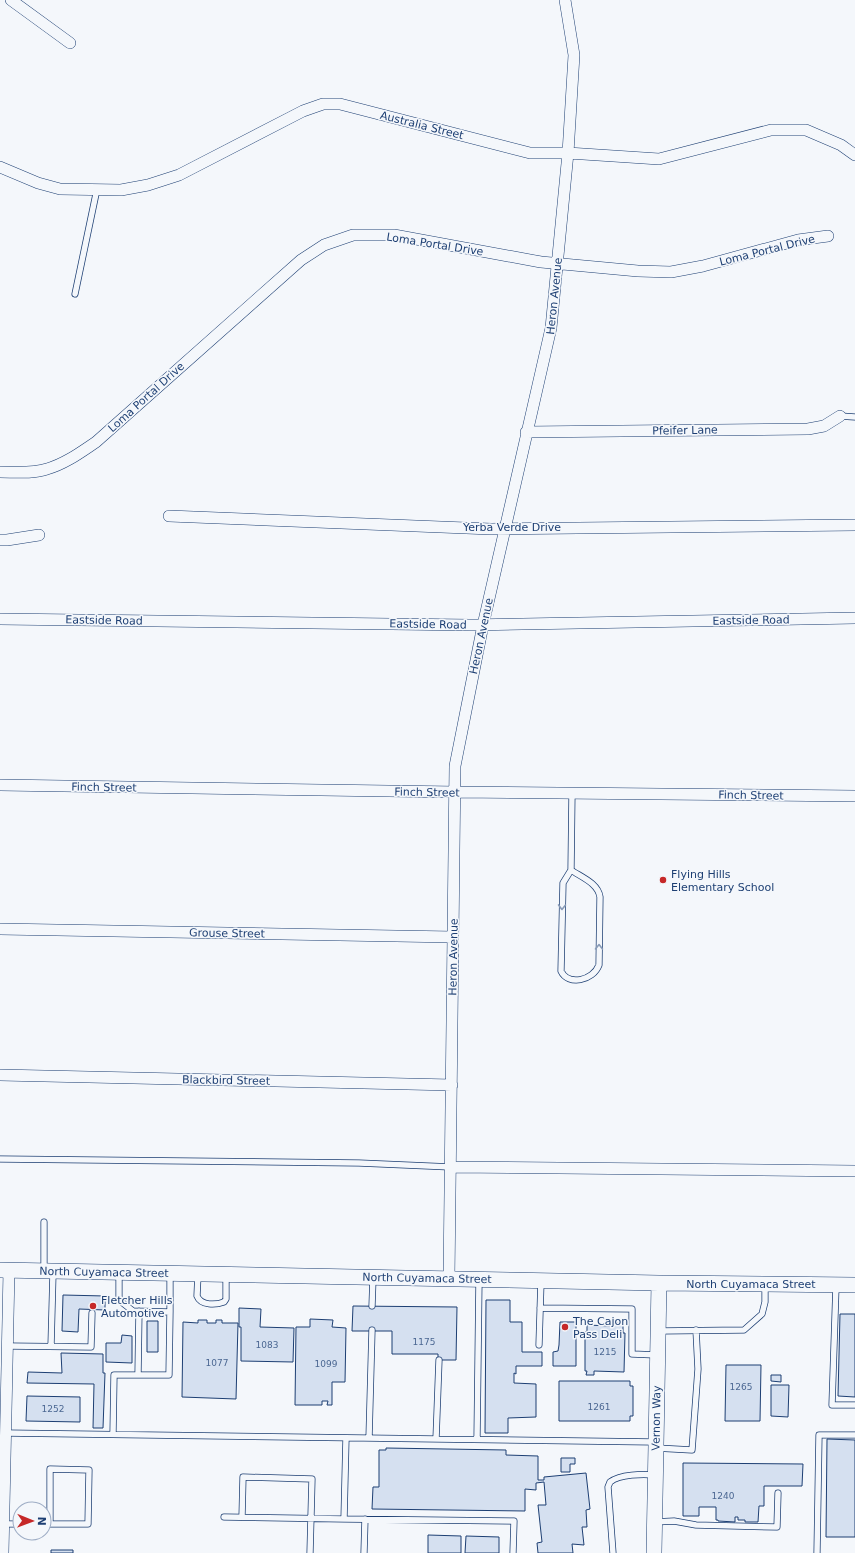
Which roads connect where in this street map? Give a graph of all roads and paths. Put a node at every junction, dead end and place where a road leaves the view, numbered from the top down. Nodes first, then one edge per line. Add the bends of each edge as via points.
1 (11, 0) edge
2 (564, 0) edge
3 (70, 44) dead end
4 (568, 153) junction
5 (855, 156) edge
6 (0, 167) edge
7 (97, 189) junction
8 (828, 236) dead end
9 (558, 264) junction
10 (75, 294) dead end
11 (840, 416) joint
12 (855, 417) edge
13 (526, 432) junction
14 (0, 472) edge
15 (170, 516) dead end
16 (855, 525) edge
17 (505, 528) junction
18 (39, 535) dead end
19 (0, 540) edge
20 (855, 618) edge
21 (0, 619) edge
22 (483, 625) junction
23 (0, 785) edge
24 (456, 792) junction
25 (572, 793) junction
26 (855, 796) edge
27 (570, 870) junction
28 (0, 930) edge
29 (453, 937) junction
30 (0, 1075) edge
31 (452, 1085) junction
32 (0, 1159) edge
33 (451, 1167) junction
34 (855, 1171) edge
35 (44, 1222) dead end
36 (4, 1270) edge
37 (48, 1271) junction
38 (119, 1273) junction
39 (170, 1274) junction
40 (198, 1274) junction
41 (226, 1274) junction
42 (373, 1277) junction
43 (450, 1278) junction
44 (479, 1279) junction
45 (541, 1280) junction
46 (659, 1283) junction
47 (765, 1284) junction
48 (836, 1285) junction
49 (855, 1285) edge
50 (372, 1306) dead end
51 (540, 1308) junction
52 (139, 1311) junction
53 (170, 1312) junction
54 (92, 1313) dead end
55 (372, 1330) dead end
56 (696, 1330) junction
57 (658, 1331) junction
58 (539, 1345) dead end
59 (7, 1346) junction
60 (52, 1346) junction
61 (658, 1355) junction
62 (439, 1360) dead end
63 (138, 1375) junction
64 (855, 1405) edge
65 (5, 1433) junction
66 (113, 1434) junction
67 (855, 1435) edge
68 (346, 1438) junction
69 (369, 1438) junction
70 (436, 1439) junction
71 (477, 1440) junction
72 (656, 1445) junction
73 (656, 1475) junction
74 (778, 1493) dead end
75 (224, 1517) dead end
76 (242, 1518) junction
77 (311, 1519) junction
78 (344, 1519) junction
79 (364, 1520) junction
80 (655, 1522) junction
81 (3, 1524) junction
82 (12, 1524) edge
83 (47, 1524) edge
84 (3, 1553) edge
85 (310, 1553) edge
86 (364, 1553) edge
87 (513, 1553) edge
88 (613, 1553) edge
89 (654, 1553) edge
90 (817, 1553) edge

1 - 3 street
2 - 4 street, Heron Avenue via 574,55
4 - 5 street, Australia Street via 659,159 771,130 806,130 841,145
4 - 7 street, Australia Street via 530,153 340,104 323,104 302,111 179,175 121,190
4 - 9 street, Heron Avenue
6 - 7 street, Australia Street via 60,189
7 - 10 lane
8 - 9 street, Loma Portal Drive via 798,240 703,266 671,272
9 - 13 street, Heron Avenue via 551,328
9 - 14 street, Loma Portal Drive via 394,235 352,235 324,245 301,260 96,442 48,469
11 - 12 lane
11 - 13 street, Pfeifer Lane via 824,426 808,429
13 - 17 street, Heron Avenue
15 - 17 street, Yerba Verde Drive
16 - 17 street, Yerba Verde Drive
17 - 22 street, Heron Avenue
18 - 19 street
20 - 22 street, Eastside Road
21 - 22 street, Eastside Road
22 - 24 street, Heron Avenue via 455,766
23 - 24 street, Finch Street
24 - 25 street, Finch Street
24 - 29 street, Heron Avenue
25 - 26 street, Finch Street
25 - 27 lane
27 -> 27 lane via 563,883 561,971 570,979 584,979 595,973 599,965 600,898 594,885
28 - 29 street, Grouse Street
29 - 31 street, Heron Avenue
30 - 31 street, Blackbird Street
31 - 33 street, Heron Avenue
32 - 33 lane via 359,1163
33 - 34 street
33 - 43 street, Heron Avenue
35 - 37 lane
36 - 37 main road, North Cuyamaca Street
36 - 59 street
37 - 38 main road, North Cuyamaca Street
37 - 60 lane
38 - 39 main road, North Cuyamaca Street
38 - 52 lane via 119,1300 133,1311
39 - 40 main road, North Cuyamaca Street
39 - 53 lane
40 - 41 main road, North Cuyamaca Street
40 - 41 lane via 198,1300 203,1303 219,1304 226,1299
41 - 42 main road, North Cuyamaca Street
42 - 43 main road, North Cuyamaca Street
42 - 50 lane
43 - 44 main road, North Cuyamaca Street
44 - 45 main road, North Cuyamaca Street
44 - 71 lane
45 - 46 main road, North Cuyamaca Street
45 - 51 lane
46 - 47 main road, North Cuyamaca Street
46 - 57 main road, Vernon Way
47 - 48 main road, North Cuyamaca Street
47 - 56 lane via 762,1314 744,1330
48 - 49 main road, North Cuyamaca Street
48 - 64 lane via 832,1405
51 - 58 lane
51 - 61 lane via 632,1309 632,1354
52 - 53 lane
52 - 63 lane
53 - 63 lane via 169,1375
54 - 60 lane via 91,1347
55 - 69 lane
56 - 57 lane
56 - 72 lane via 698,1369 692,1450
57 - 61 main road, Vernon Way
59 - 60 lane
59 - 65 street
61 - 72 main road, Vernon Way
62 - 70 lane
63 - 66 lane via 114,1375
65 - 66 lane
65 - 81 street
66 - 68 lane
67 - 90 lane via 819,1435
68 - 69 lane
68 - 78 lane
69 - 70 lane
70 - 71 lane
71 - 72 lane
72 - 73 main road, Vernon Way
73 - 80 main road, Vernon Way
73 - 88 lane via 640,1474 617,1478 610,1482 608,1487
74 - 80 lane via 777,1526
75 - 76 lane
76 - 77 lane
76 - 77 lane via 243,1477 312,1479
77 - 78 lane
77 - 85 lane
78 - 79 lane
79 - 86 lane
79 - 87 lane via 514,1520
80 - 89 main road, Vernon Way
81 - 82 lane
81 - 84 street
83 - 83 lane via 88,1524 89,1470 50,1469

